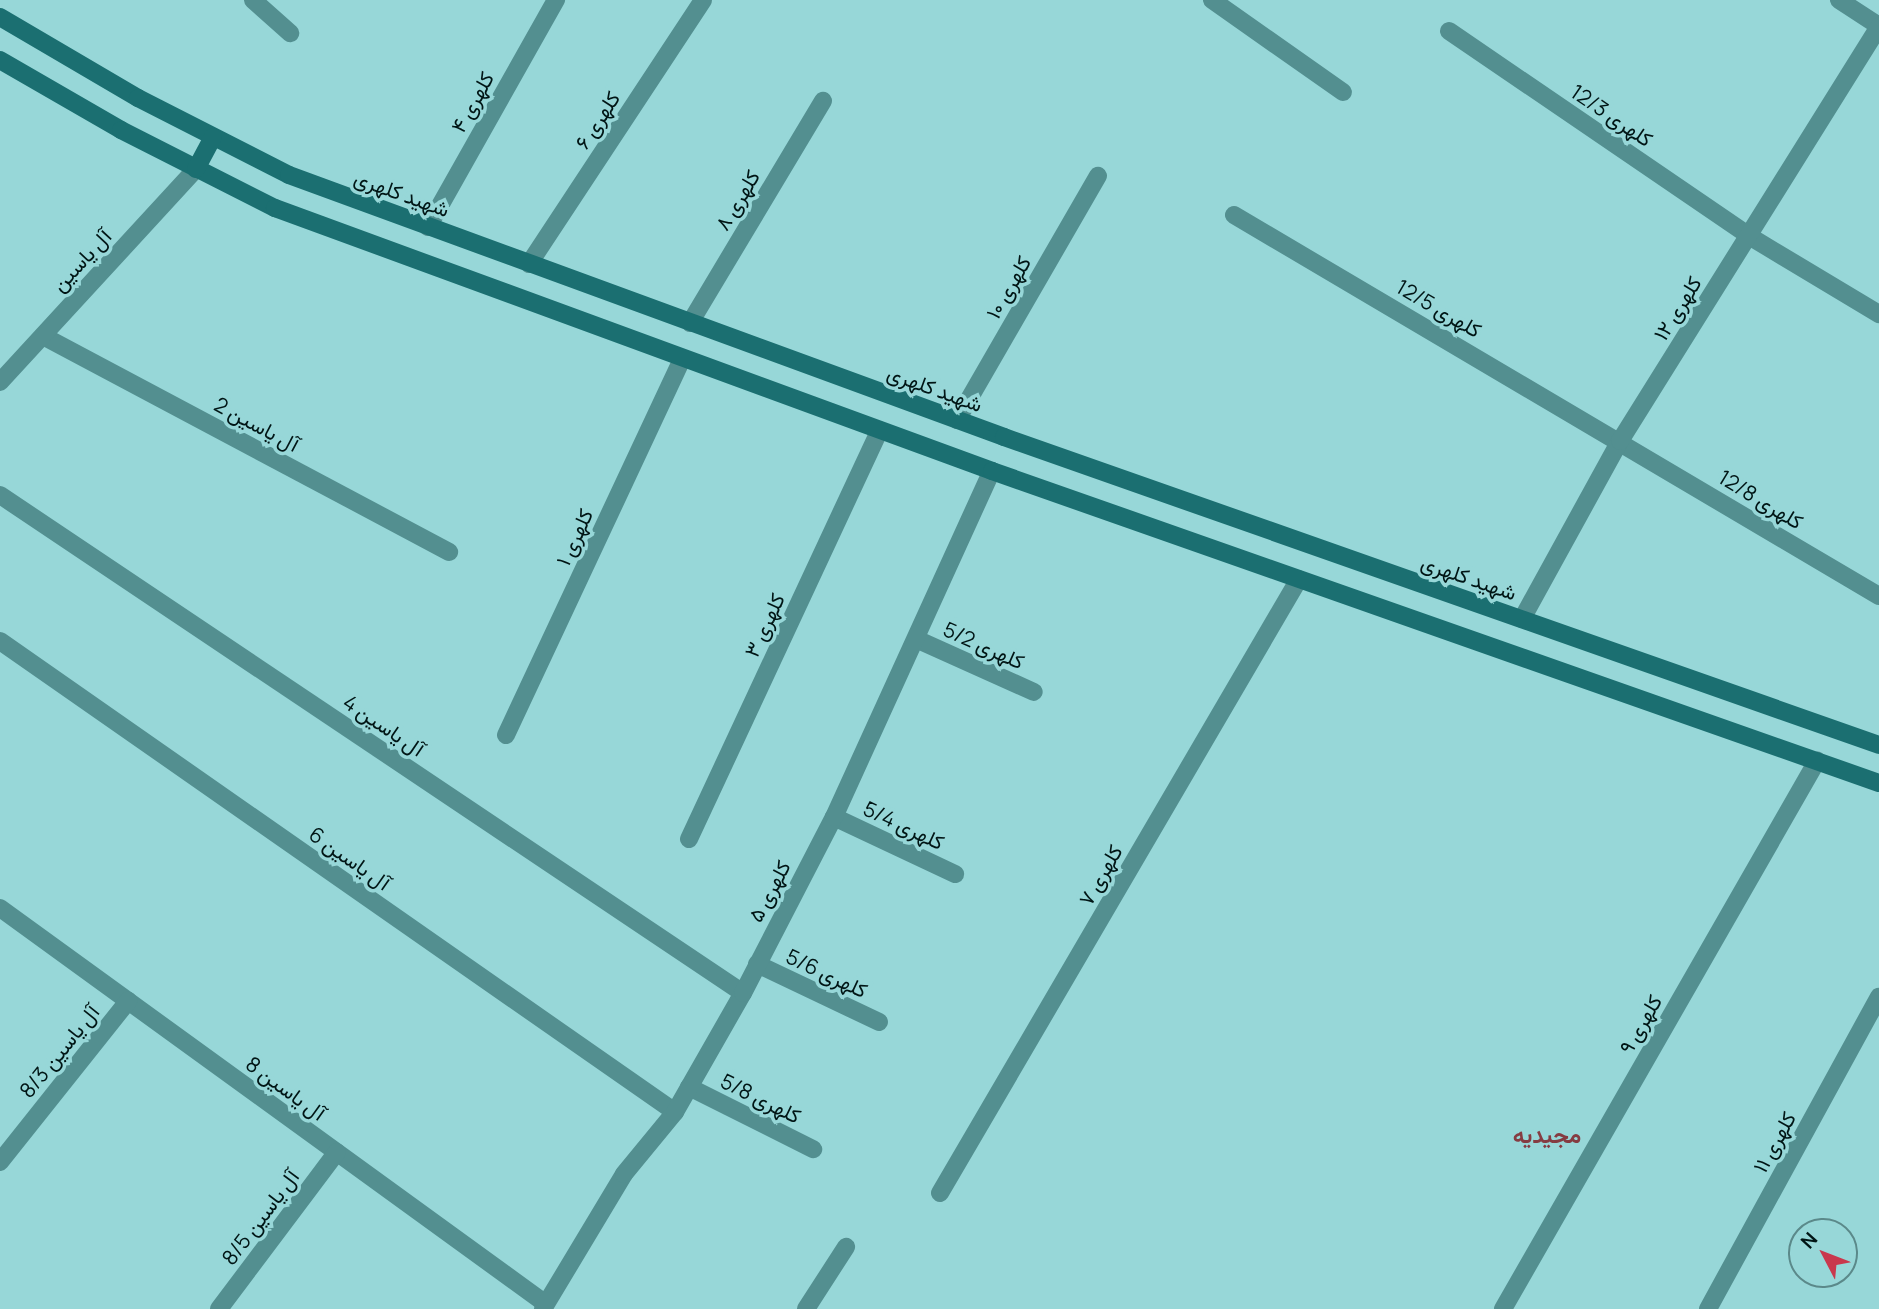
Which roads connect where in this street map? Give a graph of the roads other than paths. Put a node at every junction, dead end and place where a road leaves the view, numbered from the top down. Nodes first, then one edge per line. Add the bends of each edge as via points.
1 (253, 0) edge
2 (556, 0) edge
3 (703, 0) edge
4 (1213, 0) edge
5 (1839, 0) edge
6 (0, 17) edge
7 (1879, 26) edge
8 (1449, 31) dead end
9 (290, 33) dead end
10 (0, 60) edge
11 (1343, 92) dead end
12 (823, 101) dead end
13 (213, 137) junction
14 (196, 169) junction
15 (1098, 176) dead end
16 (1234, 215) dead end
17 (428, 227) junction
18 (1749, 236) junction
19 (529, 264) junction
20 (1879, 314) edge
21 (690, 323) junction
22 (43, 336) junction
23 (683, 358) junction
24 (0, 382) edge
25 (957, 420) junction
26 (880, 430) junction
27 (1620, 441) junction
28 (992, 471) junction
29 (0, 495) edge
30 (449, 552) dead end
31 (1299, 579) junction
32 (1879, 596) edge
33 (1522, 619) junction
34 (916, 639) junction
35 (0, 642) edge
36 (1034, 692) dead end
37 (506, 735) dead end
38 (1879, 745) edge
39 (1816, 761) junction
40 (1879, 783) edge
41 (834, 817) junction
42 (689, 839) dead end
43 (955, 874) dead end
44 (0, 908) edge
45 (757, 964) junction
46 (743, 993) junction
47 (1879, 997) edge
48 (128, 1001) junction
49 (878, 1022) dead end
50 (689, 1087) junction
51 (675, 1112) junction
52 (813, 1149) dead end
53 (337, 1152) junction
54 (0, 1162) edge
55 (940, 1193) dead end
56 (846, 1247) dead end
57 (545, 1307) edge
58 (219, 1309) edge
59 (806, 1309) edge
60 (1503, 1309) edge
61 (1708, 1309) edge

1 - 9 street
2 - 17 street, کلهری ۴
3 - 19 street, کلهری ۶
4 - 11 street
5 - 7 street
6 - 13 main road, شهید کلهری
7 - 18 street, کلهری ۱۲
8 - 18 street, کلهری 12/3
10 - 14 main road
12 - 21 street, کلهری ۸
13 - 14 main road
13 - 17 main road, شهید کلهری via 289,175
14 - 22 street, آل یاسین
14 - 23 main road via 275,208
15 - 25 street, کلهری ۱۰
16 - 27 street, کلهری 12/5
17 - 19 main road, شهید کلهری
18 - 20 street, کلهری 12/3
18 - 27 street, کلهری ۱۲
19 - 21 main road, شهید کلهری
21 - 25 main road, شهید کلهری
22 - 24 street, آل یاسین
22 - 30 street, آل یاسین 2
23 - 26 main road
23 - 37 street, کلهری ۱
25 - 33 main road, شهید کلهری
26 - 28 main road
26 - 42 street, کلهری ۳
27 - 32 street, کلهری 12/8
27 - 33 street, کلهری ۱۲
28 - 31 main road
28 - 34 street, کلهری ۵
29 - 46 street, آل یاسین 4
31 - 39 main road
31 - 55 street, کلهری ۷
33 - 38 main road, شهید کلهری
34 - 36 street, کلهری 5/2
34 - 41 street, کلهری ۵
35 - 51 street, آل یاسین 6
39 - 40 main road
39 - 60 street, کلهری ۹
41 - 43 street, کلهری 5/4
41 - 45 street, کلهری ۵
44 - 48 street, آل یاسین 8
45 - 46 street, کلهری ۵
45 - 49 street, کلهری 5/6
46 - 50 street, کلهری ۵
47 - 61 street, کلهری ۱۱
48 - 53 street, آل یاسین 8
48 - 54 street, آل یاسین 8/3
50 - 51 street, کلهری ۵
50 - 52 street, کلهری 5/8
51 - 57 street, کلهری ۵ via 624,1174
53 - 57 street, آل یاسین 8
53 - 58 street, آل یاسین 8/5
56 - 59 street

